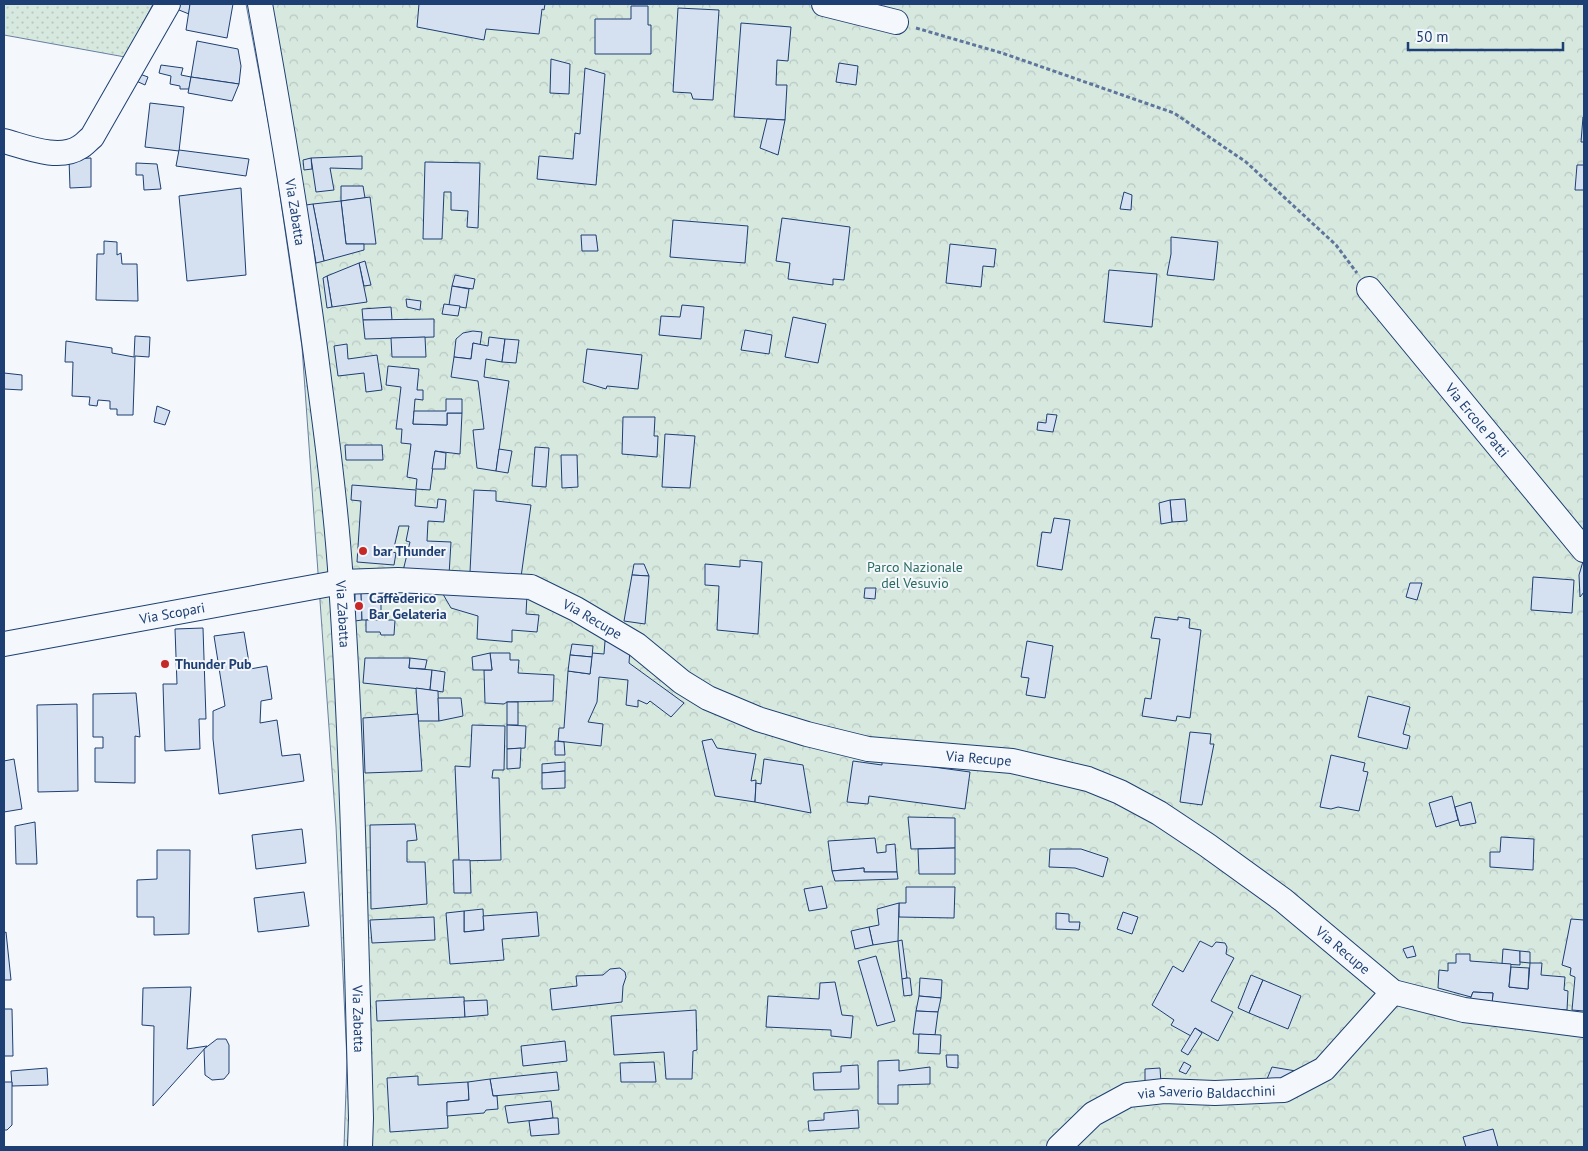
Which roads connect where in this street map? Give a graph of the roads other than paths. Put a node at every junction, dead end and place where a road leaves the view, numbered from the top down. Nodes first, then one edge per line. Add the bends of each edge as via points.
1 (168, 4) edge
2 (260, 4) edge
3 (824, 4) edge
4 (896, 22) road end
5 (4, 141) edge
6 (1369, 289) road end
7 (1584, 550) edge
8 (341, 582) junction
9 (4, 644) edge
10 (1393, 992) junction
11 (1584, 1025) edge
12 (360, 1147) edge
13 (1059, 1147) edge

1 - 5 street via 92,137 79,148 65,153 46,152
2 - 8 street, Via Zabatta via 308,294
3 - 4 street
6 - 7 street, Via Ercole Patti
8 - 9 street, Via Scopari
8 - 10 street, Via Recupe via 398,580 531,587 637,644 682,682 708,698 758,719 868,749 1012,761 1088,779 1144,805 1207,845 1283,900
8 - 12 street, Via Zabatta
10 - 11 street, Via Recupe via 1464,1010
10 - 13 street, via Saverio Baldacchini via 1324,1069 1284,1090 1164,1091 1128,1096 1093,1114

